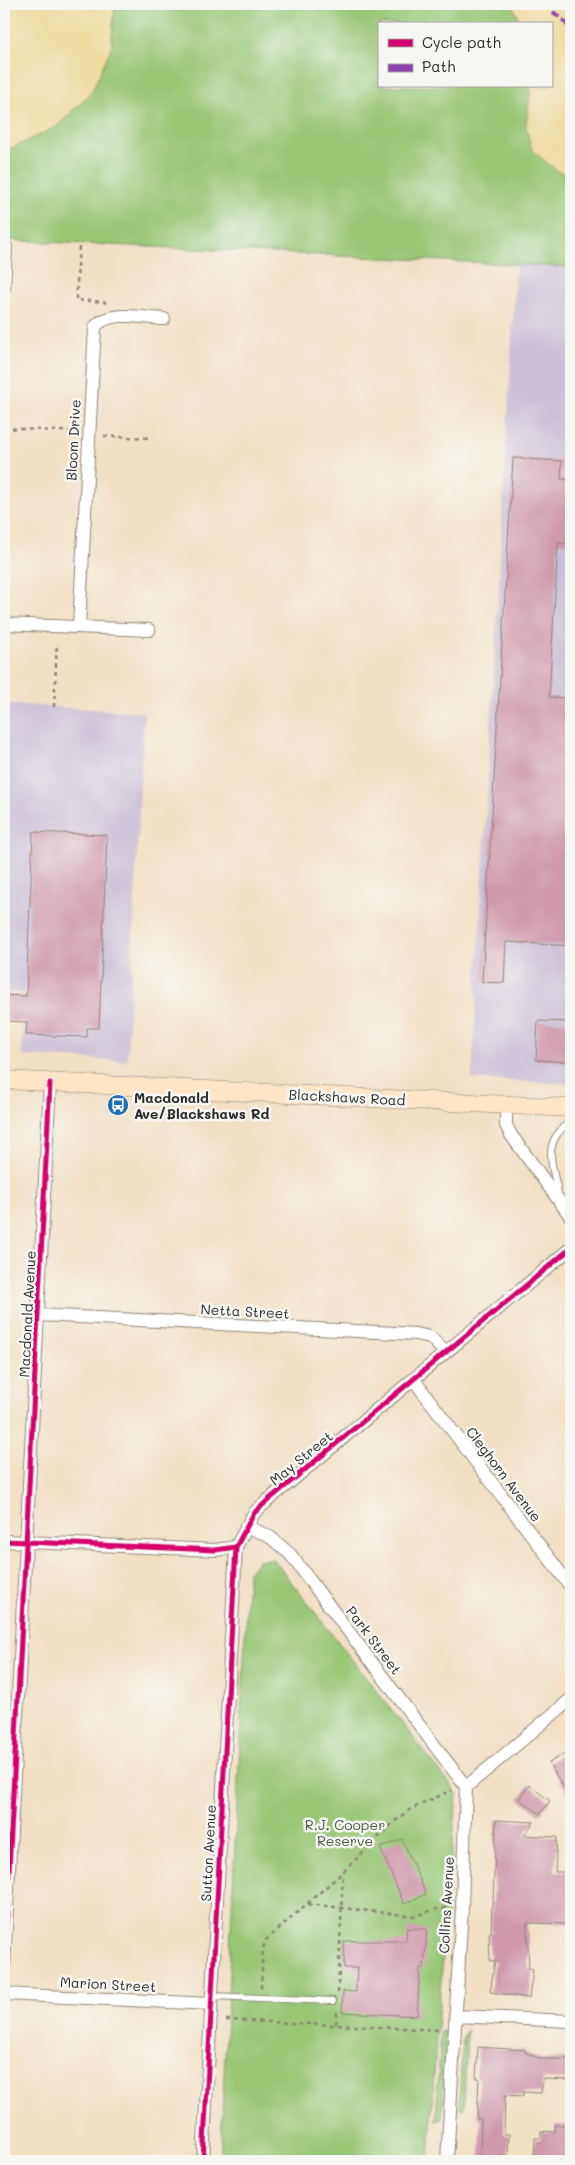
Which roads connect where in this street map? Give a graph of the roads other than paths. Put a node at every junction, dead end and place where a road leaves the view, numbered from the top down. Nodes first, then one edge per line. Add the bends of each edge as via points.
1 (6, 247) dead end
2 (4, 287) edge
3 (164, 319) dead end
4 (4, 624) edge
5 (79, 627) junction
6 (149, 630) dead end
7 (4, 1080) edge
8 (50, 1083) junction
9 (506, 1105) junction
10 (571, 1108) edge
11 (571, 1121) edge
12 (559, 1202) junction
13 (571, 1217) edge
14 (571, 1248) edge
15 (38, 1315) junction
16 (445, 1352) junction
17 (414, 1380) junction
18 (246, 1526) junction
19 (4, 1541) edge
20 (26, 1543) junction
21 (236, 1547) junction
22 (571, 1586) edge
23 (571, 1699) edge
24 (464, 1784) junction
25 (4, 1966) edge
26 (4, 1994) edge
27 (211, 2000) junction
28 (335, 2001) road end
29 (455, 2016) junction
30 (571, 2021) edge
31 (203, 2161) edge
32 (447, 2161) edge

1 - 2 street
3 - 5 street, Bloom Drive via 117,317 105,319 95,327 94,434
4 - 5 street
5 - 6 street
7 - 8 main road, Blackshaws Road
8 - 9 main road, Blackshaws Road
8 - 15 street, Macdonald Avenue
9 - 10 main road, Blackshaws Road
9 - 12 street via 506,1125
11 - 12 lane via 554,1138 550,1151
12 - 13 street
14 - 16 street, May Street
15 - 16 street, Netta Street via 416,1334 430,1338
15 - 20 street, Macdonald Avenue
16 - 17 street, May Street
17 - 18 street, May Street via 268,1500
17 - 22 street, Cleghorn Avenue
18 - 21 street, May Street
18 - 24 street, Park Street via 270,1537 290,1554
19 - 20 street
20 - 21 street via 215,1550
20 - 25 street, Macdonald Avenue
21 - 27 street, Sutton Avenue
23 - 24 street
24 - 29 street, Collins Avenue via 462,1908
26 - 27 street, Marion Street
27 - 28 lane via 261,1997
27 - 31 street, Sutton Avenue
29 - 30 street
29 - 32 street, Collins Avenue

